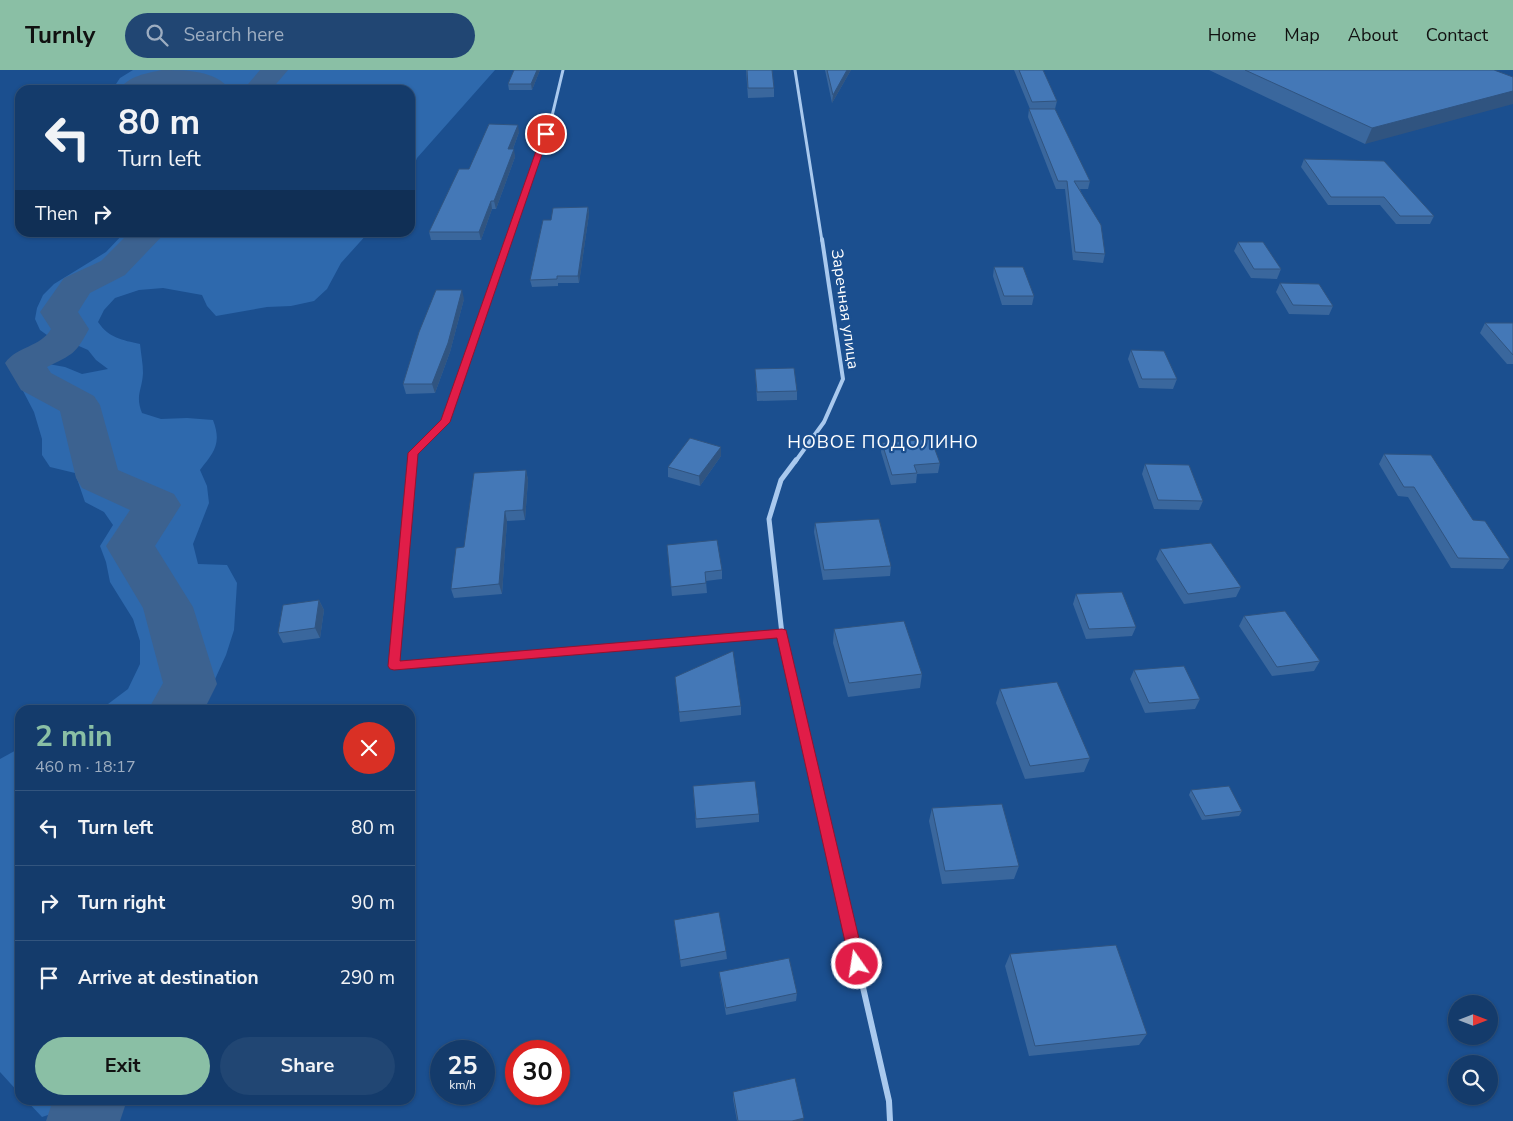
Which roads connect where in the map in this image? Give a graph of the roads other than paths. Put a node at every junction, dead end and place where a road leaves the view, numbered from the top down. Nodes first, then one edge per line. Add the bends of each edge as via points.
1 (563, 70) edge
2 (794, 70) edge
3 (782, 634) junction
4 (890, 1121) edge

1 - 3 street via 552,116 445,422 413,453 394,666
2 - 3 street, Заречная улица via 798,77 843,379 824,422 781,480 769,518
3 - 4 street, Заречная улица via 889,1101

